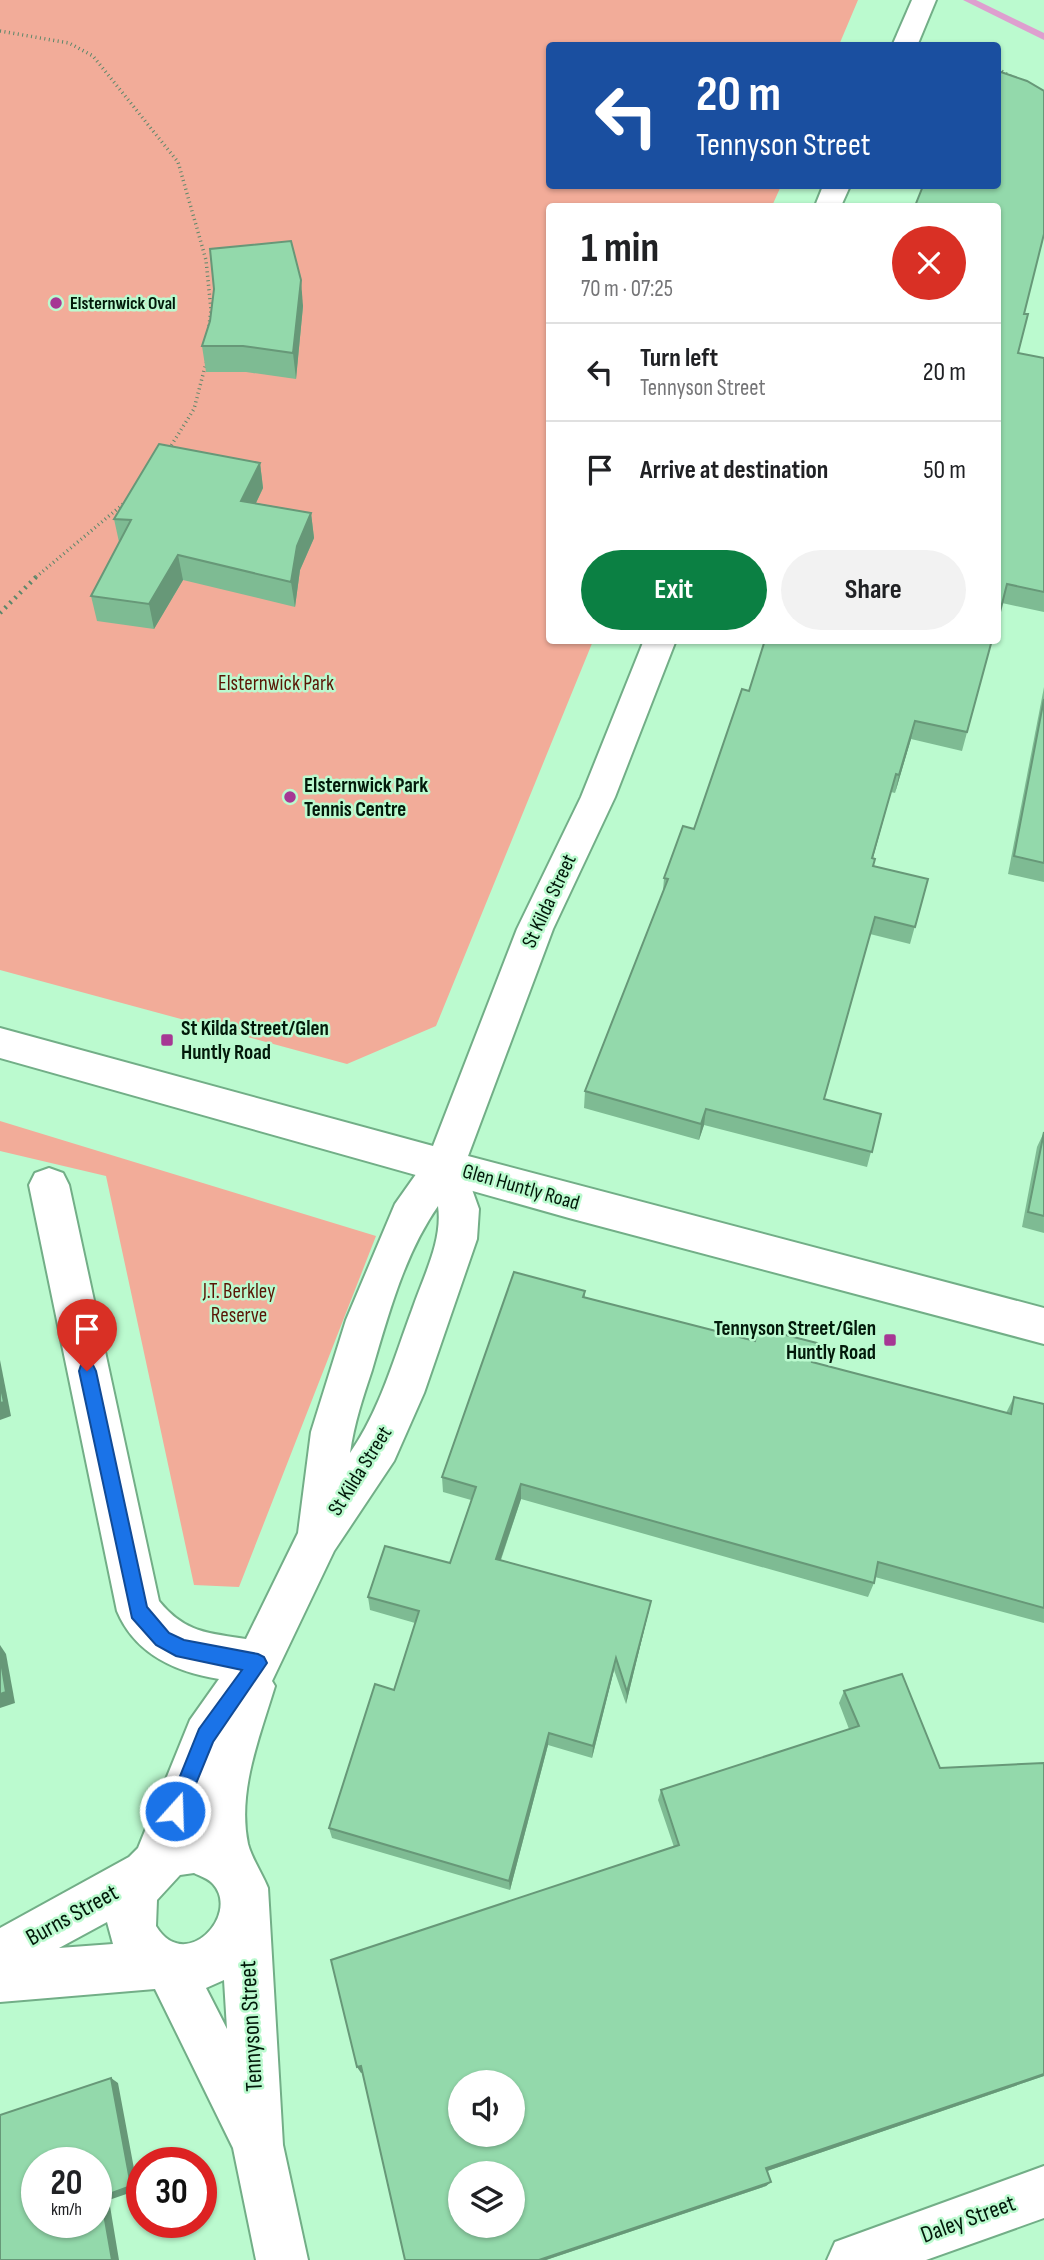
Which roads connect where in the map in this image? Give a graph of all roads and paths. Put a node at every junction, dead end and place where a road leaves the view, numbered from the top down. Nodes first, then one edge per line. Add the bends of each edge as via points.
1 (0, 31) edge
2 (1001, 71) edge
3 (1021, 82) edge
4 (208, 334) edge
5 (206, 358) edge
6 (162, 457) edge
7 (131, 497) edge
8 (0, 613) edge
9 (658, 644) edge
10 (0, 1043) edge
11 (445, 1165) junction
12 (49, 1185) dead end
13 (1044, 1325) edge
14 (319, 1536) junction
15 (258, 1663) junction
16 (150, 1869) junction
17 (239, 1887) junction
18 (0, 1955) edge
19 (164, 1966) junction
20 (0, 1978) edge
21 (258, 2145) junction
22 (1044, 2192) edge
23 (282, 2260) edge
24 (853, 2260) edge

1 - 4 path via 69,43 93,56 178,162 206,260 211,310
2 - 3 path
5 - 6 path via 204,382 186,428
7 - 8 path via 44,569
9 - 11 street, St Kilda Street via 598,797 535,929
10 - 11 street, Glen Huntly Road
11 - 13 street, Glen Huntly Road
11 - 14 street, St Kilda Street via 409,1216 366,1320 332,1432
11 - 14 street, St Kilda Street via 459,1209 457,1239 391,1421 361,1476
12 - 15 street via 134,1601 162,1639 182,1649
14 - 15 street, St Kilda Street
15 - 16 street, Tennyson Street via 206,1736
15 - 17 street, Tennyson Street via 223,1797 222,1840
16 - 17 street via 167,1855 196,1849 221,1858
16 - 18 street, Burns Street
16 - 19 street, Tennyson Street via 137,1886 130,1917 138,1945
17 - 19 street, Tennyson Street via 237,1937 216,1959 187,1970
17 - 21 street, Tennyson Street
19 - 20 street, Burns Street
19 - 21 street, Tennyson Street
21 - 23 street, Tennyson Street
22 - 24 street, Daley Street

